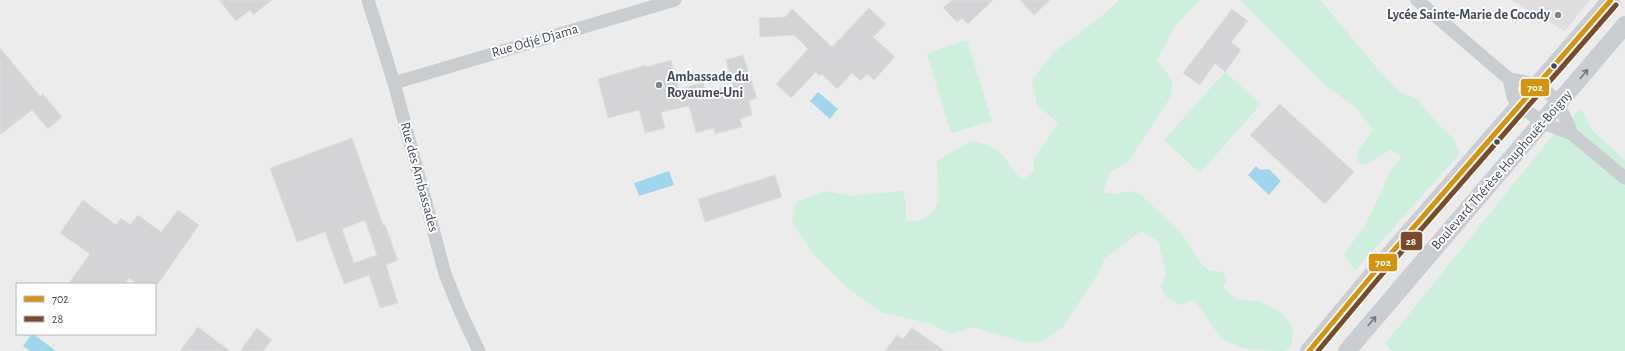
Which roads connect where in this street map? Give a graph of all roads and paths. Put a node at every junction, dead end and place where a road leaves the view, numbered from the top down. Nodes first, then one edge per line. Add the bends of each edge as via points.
1 (368, 0) edge
2 (675, 0) edge
3 (1417, 0) edge
4 (1611, 0) edge
5 (1625, 25) edge
6 (1509, 79) junction
7 (394, 83) junction
8 (1538, 85) junction
9 (1559, 104) junction
10 (1519, 105) junction
11 (1543, 123) junction
12 (1572, 134) junction
13 (1625, 178) edge
14 (479, 351) edge
15 (1309, 351) edge
16 (1347, 351) edge

1 - 7 street, Rue des Ambassades
2 - 7 street, Rue Odjé Djama
3 - 6 street
4 - 8 main road, Boulevard Thérèse Houphouët-Boigny
9 -> 5 main road, Boulevard Thérèse Houphouët-Boigny
6 - 8 street via 1526,80
6 - 10 street via 1513,97
7 - 14 street, Rue des Ambassades via 445,274
8 - 9 street
8 - 10 main road, Boulevard Thérèse Houphouët-Boigny
9 - 11 main road, Boulevard Thérèse Houphouët-Boigny
9 - 12 street
10 - 11 street
10 - 15 main road, Boulevard Thérèse Houphouët-Boigny
11 - 12 street
16 -> 11 main road, Boulevard Thérèse Houphouët-Boigny
12 - 13 street

